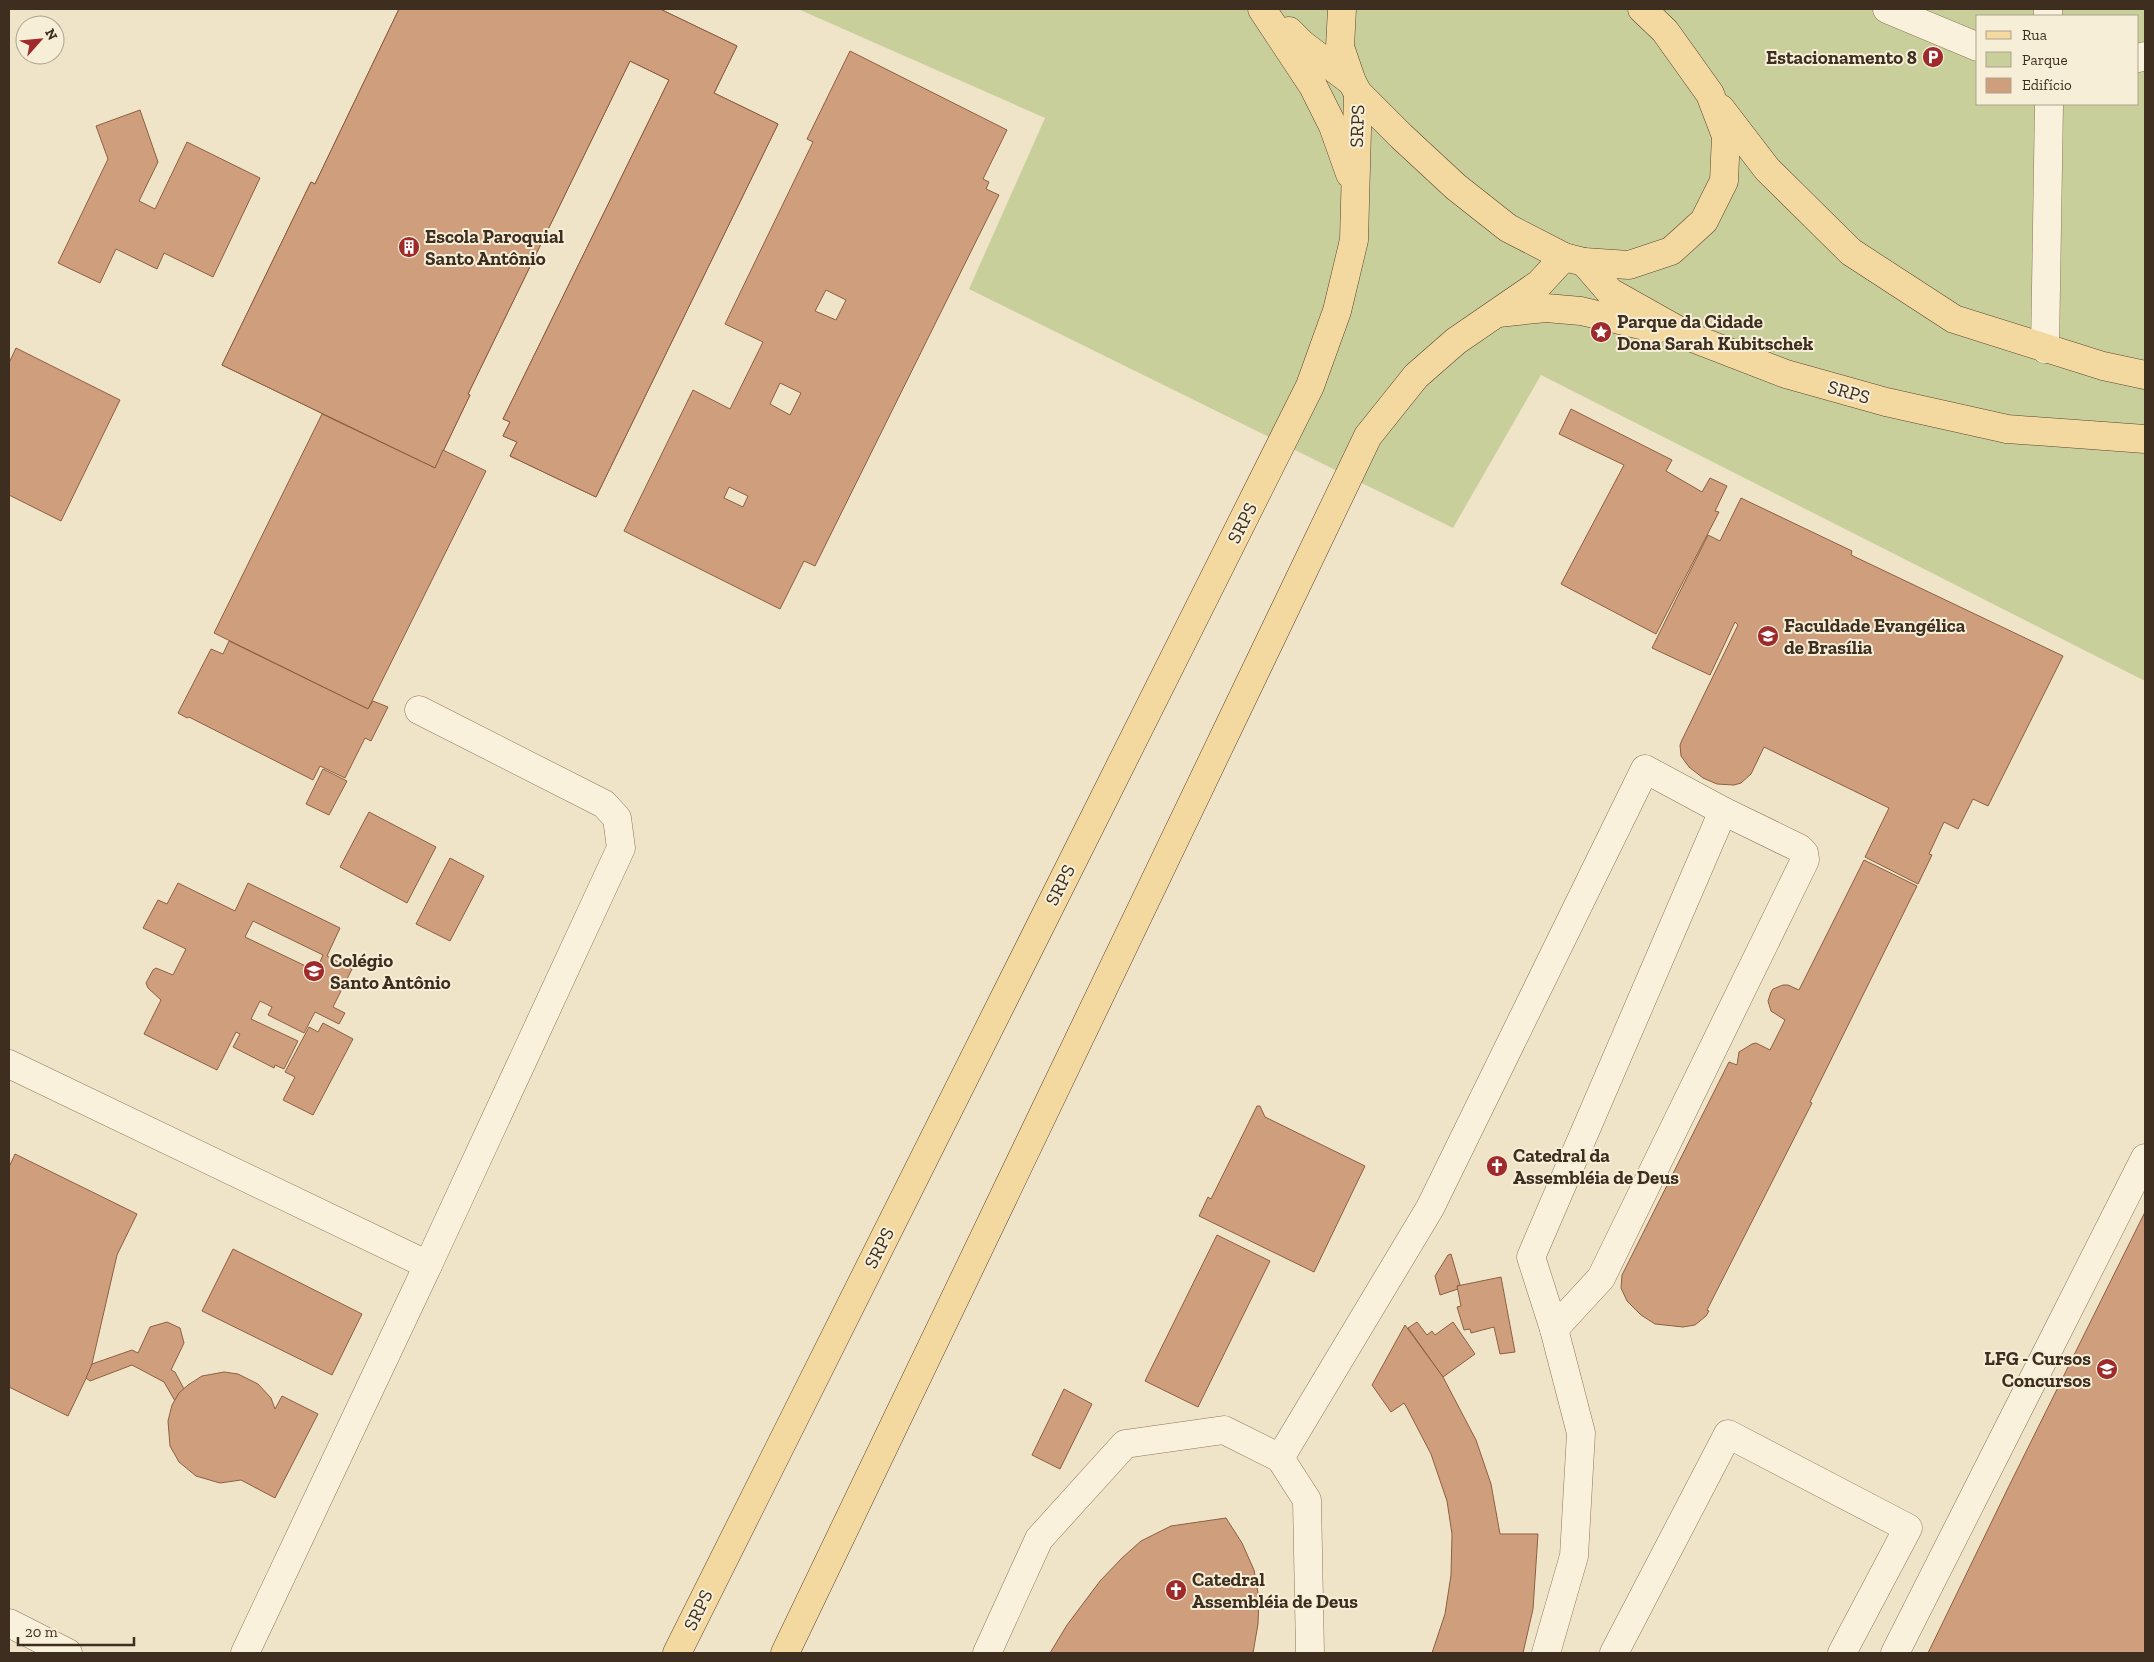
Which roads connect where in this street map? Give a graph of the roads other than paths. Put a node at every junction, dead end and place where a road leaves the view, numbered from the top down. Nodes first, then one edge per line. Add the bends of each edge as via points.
1 (1262, 9) edge
2 (1269, 9) edge
3 (1342, 9) edge
4 (1642, 9) edge
5 (1887, 9) edge
6 (1976, 46) edge
7 (1355, 87) junction
8 (1710, 94) junction
9 (2049, 105) edge
10 (1355, 190) junction
11 (1574, 259) junction
12 (1494, 314) junction
13 (1690, 336) junction
14 (2045, 349) junction
15 (2145, 375) edge
16 (2145, 439) edge
17 (419, 710) dead end
18 (1723, 811) junction
19 (9, 1064) edge
20 (2145, 1158) edge
21 (428, 1265) junction
22 (1554, 1329) junction
23 (1280, 1458) junction
24 (9, 1623) edge
25 (68, 1653) edge
26 (245, 1653) edge
27 (676, 1653) edge
28 (785, 1653) edge
29 (987, 1653) edge
30 (1310, 1653) edge
31 (1546, 1653) edge
32 (1614, 1653) edge
33 (1842, 1653) edge
34 (1895, 1653) edge

1 - 10 main road via 1313,86 1333,126
2 - 7 main road, SRPS via 1302,44
3 - 7 main road via 1340,47
4 - 8 main road via 1665,31
5 - 6 lane
7 - 10 main road, SRPS
7 - 11 main road via 1456,187 1508,228
8 - 11 main road via 1726,136 1724,180 1704,221 1671,251 1629,265
8 - 14 main road via 1768,169 1851,252 1954,319
9 - 14 lane
10 - 27 main road, SRPS via 1354,240 1337,311 1310,386
11 - 12 main road
11 - 13 main road, SRPS via 1610,292
12 - 13 main road via 1546,308 1581,310
12 - 28 main road via 1456,341 1416,376 1368,436
13 - 16 main road, SRPS via 1786,374 1886,402 2007,429
14 - 15 main road
17 - 21 lane via 604,804 617,818 621,848
18 - 22 lane via 1531,1257
18 - 22 lane via 1799,848 1805,860 1600,1278
18 - 23 lane via 1645,769 1430,1208
19 - 21 lane
20 - 34 lane
21 - 26 lane
22 - 31 lane via 1581,1433 1574,1556
23 - 29 lane via 1224,1430 1125,1444 1039,1539
23 - 30 lane via 1307,1500
24 - 25 lane
32 - 33 lane via 1728,1434 1908,1528

